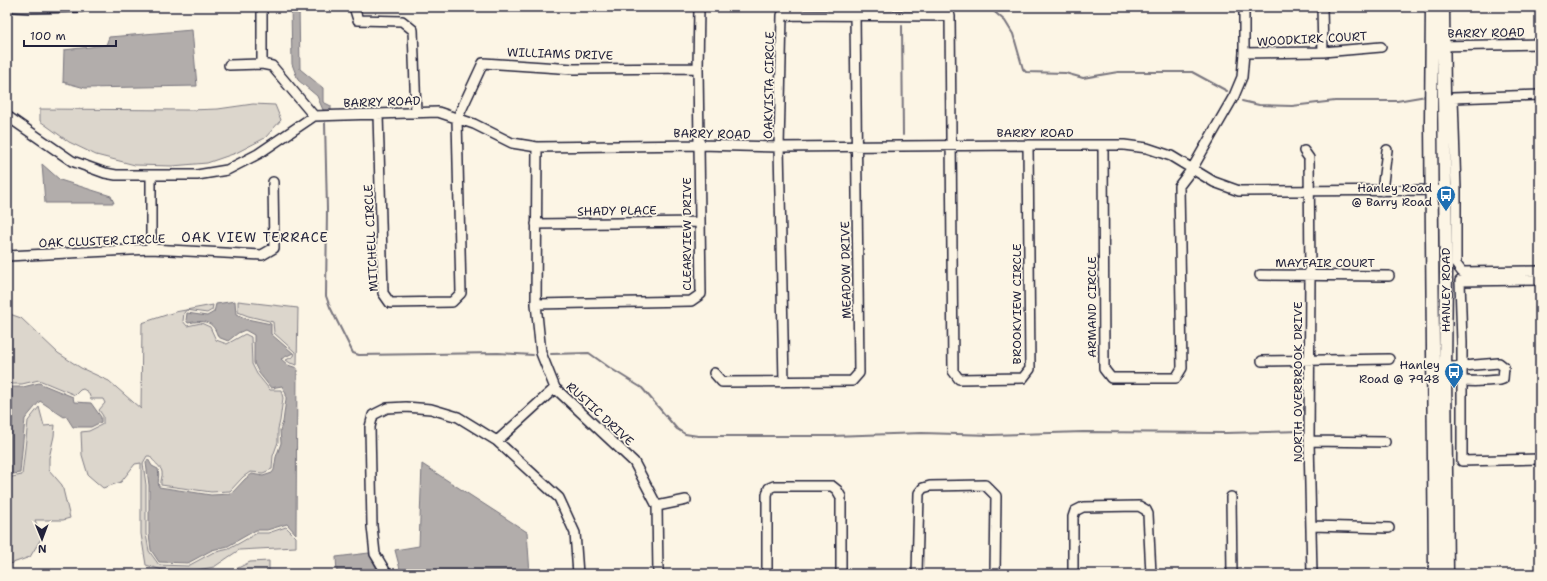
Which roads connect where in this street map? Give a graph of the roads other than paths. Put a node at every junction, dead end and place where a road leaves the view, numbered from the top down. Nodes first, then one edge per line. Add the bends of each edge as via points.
1 (14, 7) edge
2 (81, 7) edge
3 (262, 7) edge
4 (354, 7) edge
5 (1244, 7) edge
6 (1322, 7) edge
7 (1432, 7) edge
8 (1443, 7) edge
9 (699, 8) edge
10 (855, 14) junction
11 (1540, 44) edge
12 (1437, 46) junction
13 (1381, 47) dead end
14 (1323, 52) junction
15 (1244, 53) junction
16 (262, 64) junction
17 (229, 65) dead end
18 (698, 68) junction
19 (1540, 95) edge
20 (416, 113) junction
21 (378, 114) junction
22 (7, 116) edge
23 (314, 116) junction
24 (457, 119) junction
25 (1028, 144) junction
26 (700, 145) junction
27 (1103, 145) junction
28 (950, 146) junction
29 (537, 147) junction
30 (780, 147) junction
31 (857, 147) junction
32 (1387, 150) dead end
33 (1304, 151) dead end
34 (1192, 169) junction
35 (151, 175) junction
36 (274, 182) dead end
37 (1432, 190) junction
38 (1451, 190) junction
39 (1309, 191) junction
40 (1382, 191) junction
41 (699, 222) junction
42 (536, 224) junction
43 (151, 249) junction
44 (7, 256) edge
45 (1540, 271) edge
46 (1260, 275) dead end
47 (1310, 275) junction
48 (1389, 276) dead end
49 (1540, 280) edge
50 (536, 304) junction
51 (1389, 359) dead end
52 (1310, 360) junction
53 (1262, 361) dead end
54 (1462, 365) junction
55 (714, 373) dead end
56 (1439, 373) junction
57 (1461, 380) junction
58 (784, 382) junction
59 (555, 388) junction
60 (497, 441) junction
61 (1309, 442) junction
62 (1385, 442) dead end
63 (1540, 459) edge
64 (1230, 497) dead end
65 (686, 500) dead end
66 (657, 506) junction
67 (1311, 526) junction
68 (1389, 528) dead end
69 (1436, 571) edge
70 (387, 574) edge
71 (578, 574) edge
72 (658, 574) edge
73 (767, 574) edge
74 (841, 574) edge
75 (917, 574) edge
76 (995, 574) edge
77 (1073, 574) edge
78 (1151, 574) edge
79 (1232, 574) edge
80 (1312, 574) edge
81 (1447, 574) edge

1 - 2 street
3 - 16 street
4 - 20 street via 358,20 402,21 413,30
5 - 15 street
6 - 14 street
7 - 12 main road, HANLEY ROAD
8 - 12 main road, HANLEY ROAD
9 - 18 street, CLEARVIEW DRIVE
10 - 28 street, OAKVISTA CIRCLE via 950,16
10 - 30 street, OAKVISTA CIRCLE via 782,15
10 - 31 street, MEADOW DRIVE
11 - 12 street, BARRY ROAD
12 - 37 main road, HANLEY ROAD via 1431,114
12 - 38 main road, HANLEY ROAD
13 - 14 street, WOODKIRK COURT
14 - 15 street, WOODKIRK COURT
15 - 34 street via 1242,77 1234,96
16 - 17 street
16 - 23 street via 272,66
18 - 24 street, WILLIAMS DRIVE via 574,69 483,63
18 - 26 street, CLEARVIEW DRIVE
19 - 38 street via 1453,98
20 - 21 street, BARRY ROAD
20 - 24 street, BARRY ROAD via 438,112
21 - 23 street, BARRY ROAD
21 - 24 street, MITCHELL CIRCLE via 383,293 390,303 452,302 461,293
22 - 35 street via 72,161 88,168 104,173
23 - 35 street via 258,154 227,170 197,175
24 - 29 street, BARRY ROAD via 474,124 512,143
25 - 27 street, BARRY ROAD
25 - 28 street, BARRY ROAD
25 - 28 street, BROOKVIEW CIRCLE via 1030,369 1023,378 959,379 952,371
26 - 29 street, BARRY ROAD
26 - 30 street, BARRY ROAD
26 - 41 street, CLEARVIEW DRIVE
27 - 34 street, BARRY ROAD via 1147,148 1171,156
27 - 34 street, ARMAND CIRCLE via 1104,369 1111,378 1176,378 1182,368 1179,186
28 - 31 street, BARRY ROAD
29 - 42 street, RUSTIC DRIVE
30 - 31 street, BARRY ROAD
30 - 58 street, OAKVISTA CIRCLE
31 - 58 street, MEADOW DRIVE via 859,373 852,381
32 - 40 street
33 - 39 street, NORTH OVERBROOK DRIVE via 1309,158
34 - 39 street, BARRY ROAD via 1214,182 1239,191
35 - 43 street
36 - 43 street, OAK CLUSTER CIRCLE via 274,248 262,255
37 - 38 street, BARRY ROAD
37 - 40 street, BARRY ROAD
37 - 56 main road, HANLEY ROAD
38 - 45 street via 1456,264 1462,272
38 - 56 main road, HANLEY ROAD
39 - 40 street, BARRY ROAD
39 - 47 street, NORTH OVERBROOK DRIVE
41 - 42 street, SHADY PLACE
41 - 50 street, CLEARVIEW DRIVE via 701,294 691,301
42 - 50 street, RUSTIC DRIVE
43 - 44 street, OAK CLUSTER CIRCLE
46 - 47 street, MAYFAIR COURT
47 - 48 street, MAYFAIR COURT
47 - 52 street, NORTH OVERBROOK DRIVE
49 - 54 street via 1460,281
50 - 59 street, RUSTIC DRIVE via 541,353
51 - 52 street
52 - 53 street
52 - 61 street, NORTH OVERBROOK DRIVE
54 - 56 street
54 - 57 street
54 - 57 street via 1499,363 1504,368 1504,377 1500,380
55 - 58 street, MEADOW DRIVE via 722,382
56 - 57 street
56 - 69 main road, HANLEY ROAD
56 - 81 main road, HANLEY ROAD
57 - 63 street via 1462,461
59 - 60 street
59 - 66 street, RUSTIC DRIVE via 634,462
60 - 70 street via 458,417 431,409 387,408 373,415 370,427 372,526 375,554
60 - 71 street via 559,498 575,533
61 - 62 street
61 - 67 street, NORTH OVERBROOK DRIVE
64 - 79 street
65 - 66 street
66 - 72 street, RUSTIC DRIVE
67 - 68 street
67 - 80 street, NORTH OVERBROOK DRIVE
73 - 74 street via 767,495 769,488 774,486 832,486 837,490 840,497
75 - 76 street via 919,493 923,488 930,486 985,485 996,496
77 - 78 street via 1075,511 1083,507 1139,506 1148,514

